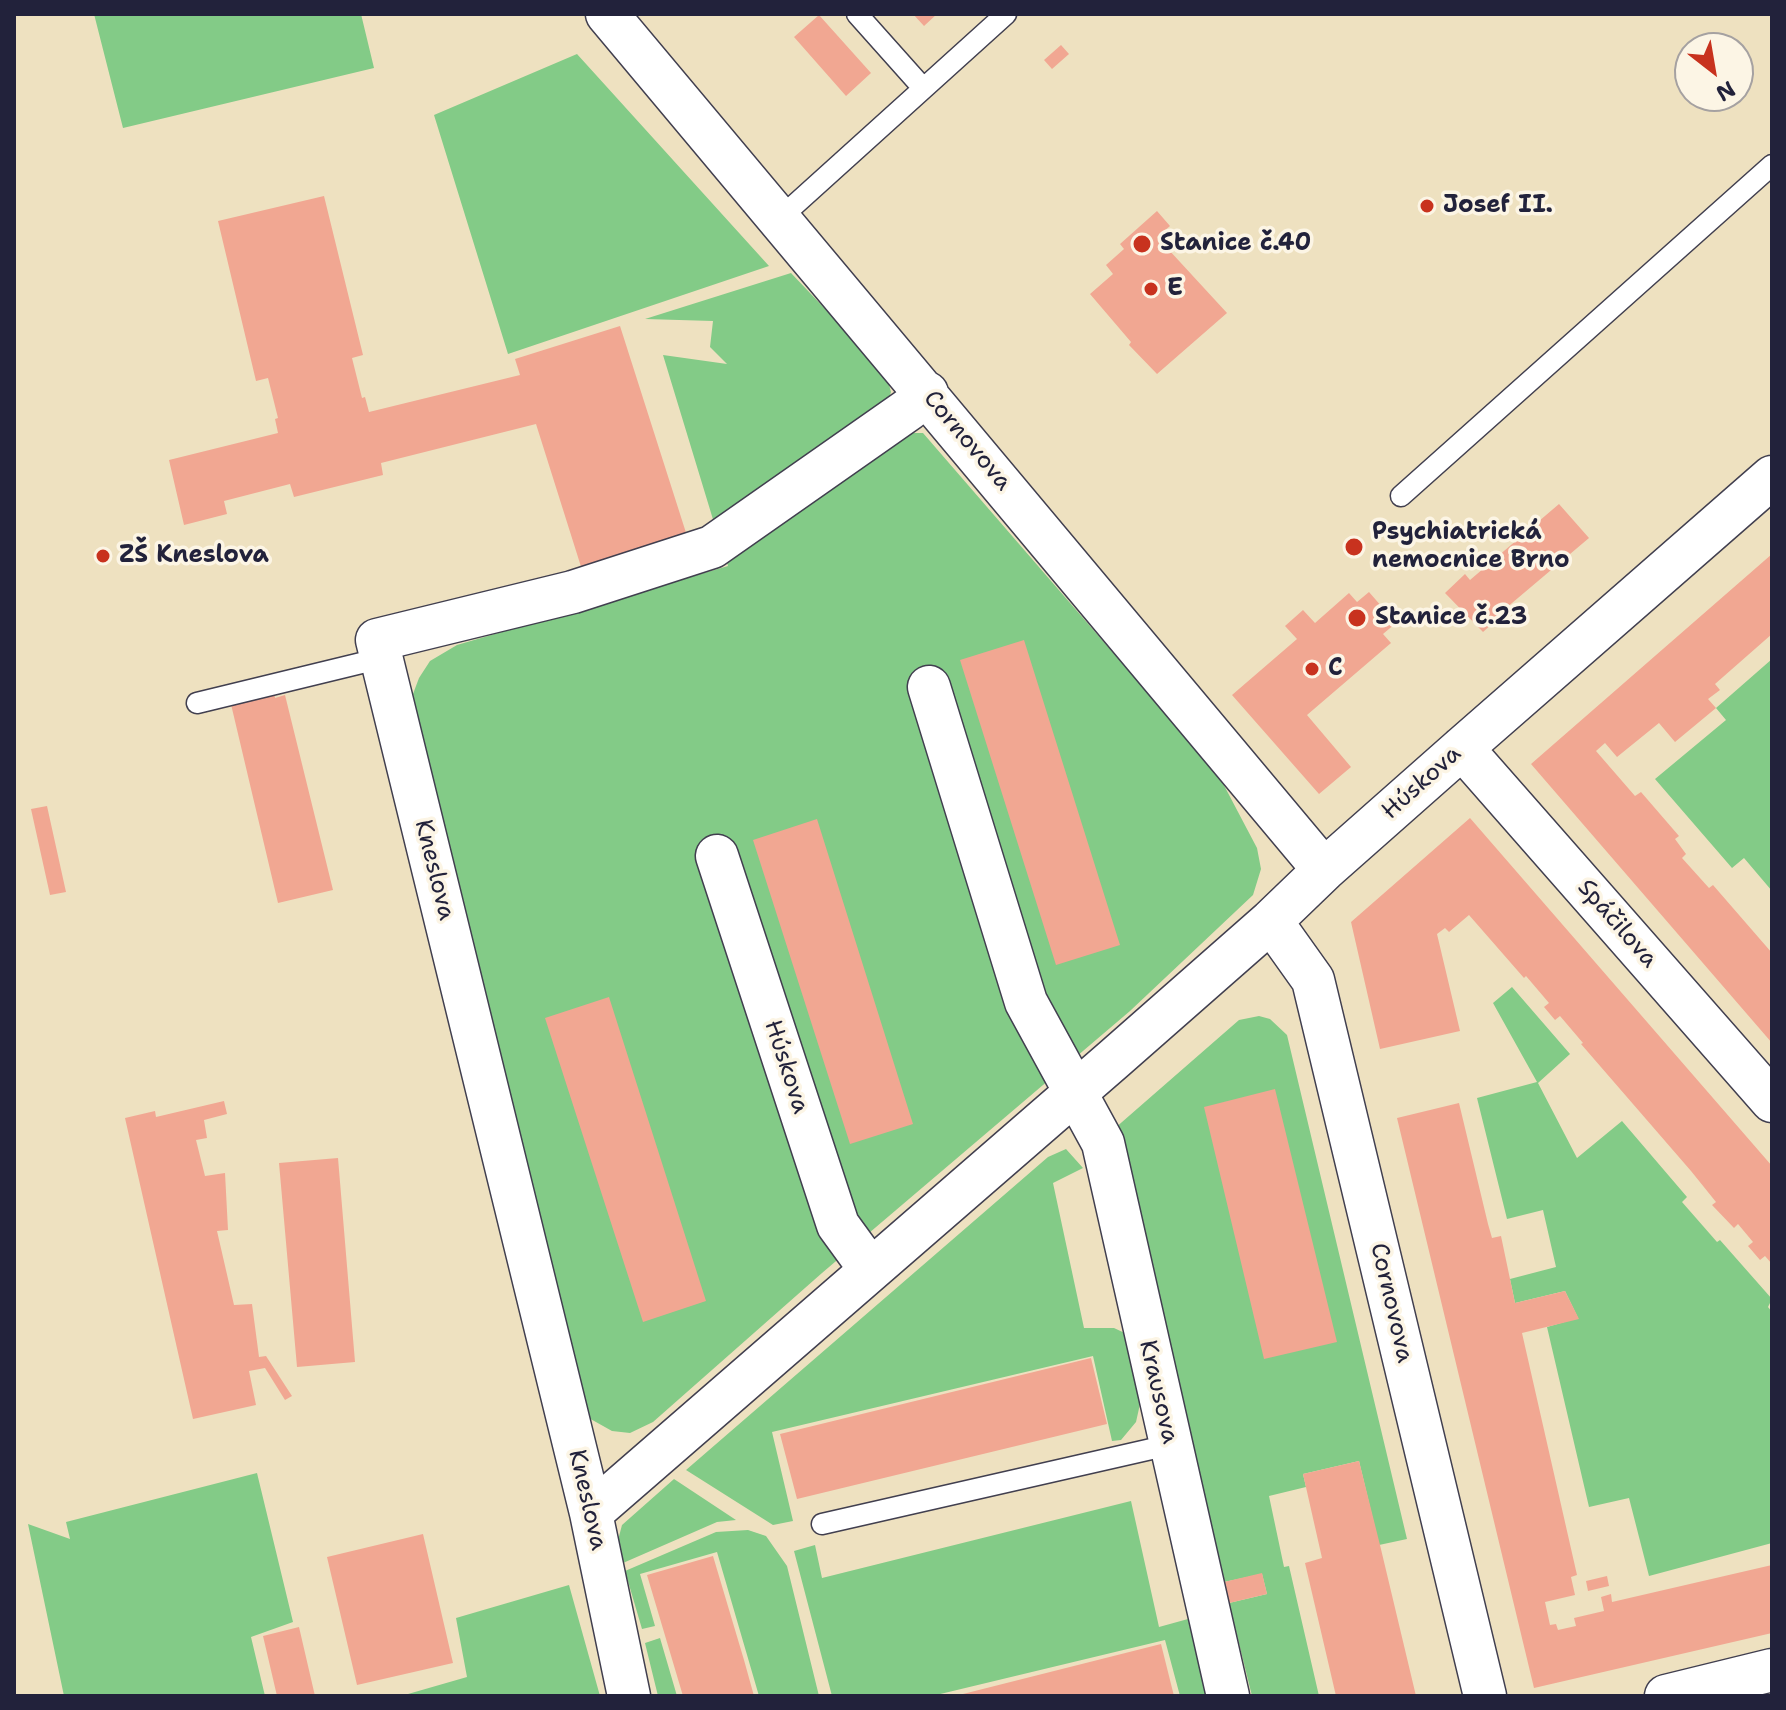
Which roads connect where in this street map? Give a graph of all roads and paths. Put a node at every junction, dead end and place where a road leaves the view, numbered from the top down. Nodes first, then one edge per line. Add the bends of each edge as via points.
1 (607, 14) edge
2 (857, 14) edge
3 (1006, 14) edge
4 (923, 88) junction
5 (1772, 165) edge
6 (779, 219) junction
7 (927, 393) junction
8 (1772, 477) edge
9 (1401, 496) dead end
10 (380, 649) junction
11 (929, 687) dead end
12 (197, 703) dead end
13 (1462, 748) junction
14 (717, 856) dead end
15 (1324, 870) junction
16 (1271, 921) junction
17 (1075, 1092) junction
18 (1772, 1101) edge
19 (870, 1269) junction
20 (1169, 1445) junction
21 (591, 1513) junction
22 (822, 1524) dead end
23 (1772, 1670) edge
24 (629, 1696) edge
25 (1228, 1696) edge
26 (1485, 1696) edge
27 (1666, 1696) edge

1 - 6 street, Cornovova
2 - 4 lane
3 - 4 lane
4 - 6 lane
5 - 9 lane
6 - 7 street, Cornovova
7 - 10 street via 712,547
7 - 15 street, Cornovova
8 - 13 street, Húskova
10 - 12 lane
10 - 21 street, Kneslova
11 - 17 street via 1026,1002
13 - 15 street, Húskova
13 - 18 street, Spáčilova
14 - 19 street, Húskova via 838,1225
15 - 16 street, Húskova
16 - 17 street, Húskova
16 - 26 street, Cornovova via 1313,980
17 - 19 street, Húskova
17 - 20 street, Krausova via 1103,1143
19 - 21 street, Húskova
20 - 22 lane
20 - 25 street, Krausova
21 - 24 street, Kneslova
23 - 27 street

